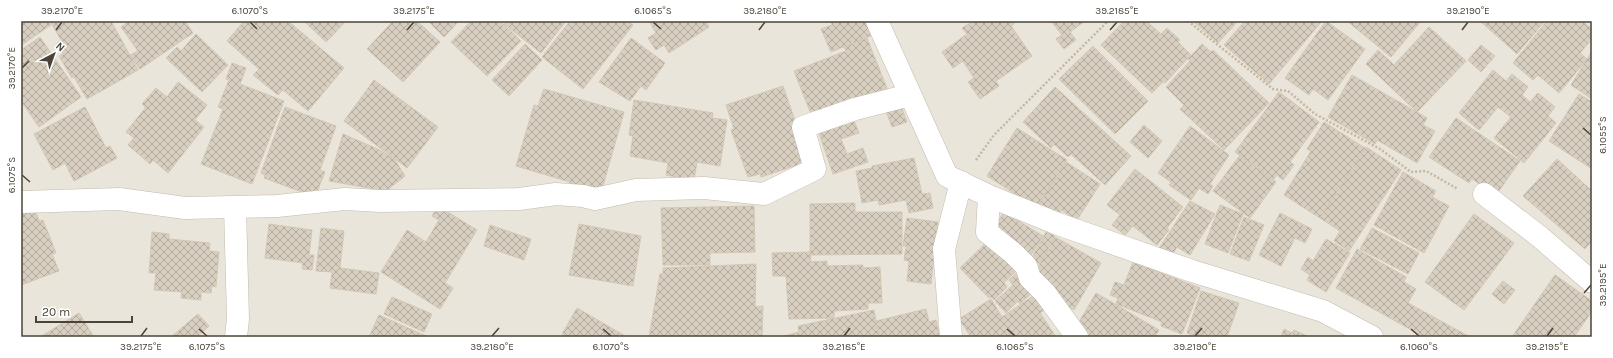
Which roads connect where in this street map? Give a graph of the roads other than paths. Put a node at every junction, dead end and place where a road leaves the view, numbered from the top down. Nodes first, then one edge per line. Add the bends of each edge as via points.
1 (877, 21) edge
2 (910, 95) junction
3 (961, 182) junction
4 (1484, 194) road end
5 (989, 196) junction
6 (21, 202) edge
7 (235, 207) junction
8 (1592, 282) edge
9 (236, 337) edge
10 (951, 337) edge
11 (1077, 337) edge
12 (1372, 337) edge

1 - 2 street
2 - 3 street via 947,176
2 - 7 street via 855,109 803,127 815,169 764,194 704,188 636,190 595,199 556,194 519,199 345,199 277,206
3 - 5 street
3 - 10 street via 944,250
4 - 8 street via 1540,237
5 - 11 street via 987,232 1026,266 1030,278 1045,293
5 - 12 street via 1147,256 1323,311
6 - 7 street via 119,199 185,208
7 - 9 street via 238,319

